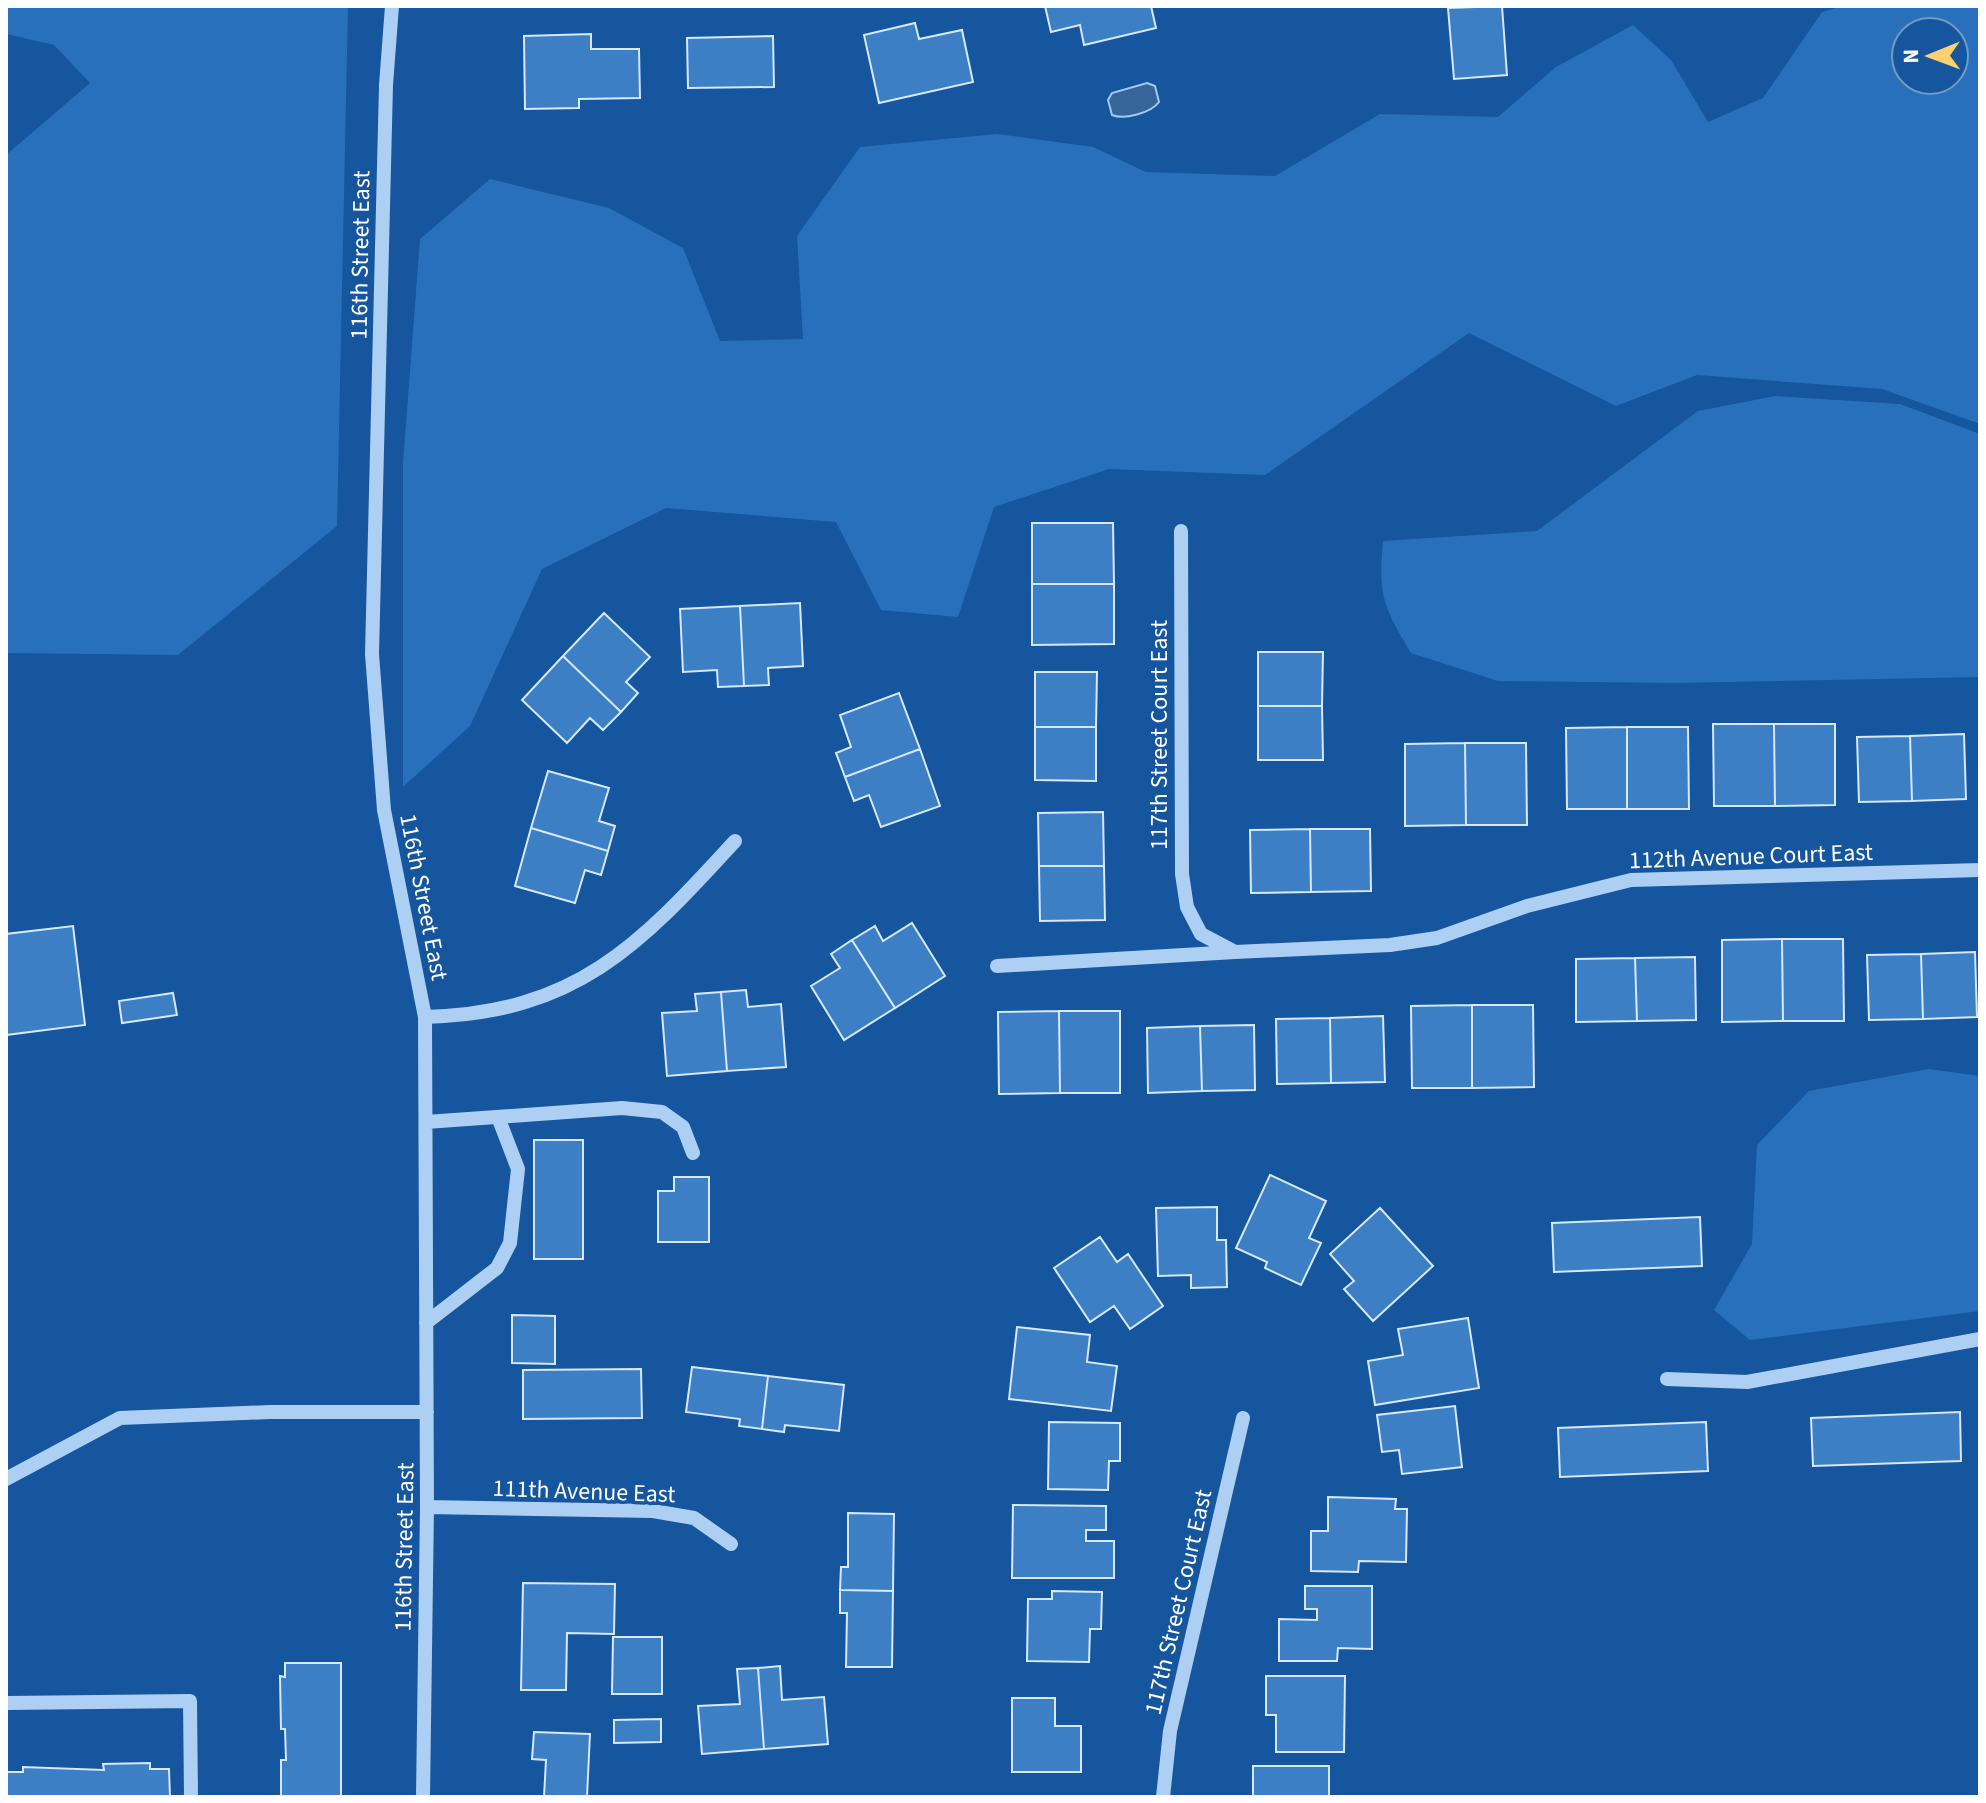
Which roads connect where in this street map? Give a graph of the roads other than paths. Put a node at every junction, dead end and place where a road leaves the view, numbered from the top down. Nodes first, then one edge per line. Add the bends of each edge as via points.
1 (392, 6) edge
2 (1181, 531) dead end
3 (735, 841) dead end
4 (1980, 870) edge
5 (1235, 952) junction
6 (997, 966) dead end
7 (425, 1017) junction
8 (498, 1117) junction
9 (426, 1122) junction
10 (693, 1153) dead end
11 (426, 1323) junction
12 (1980, 1339) edge
13 (1667, 1379) dead end
14 (427, 1412) junction
15 (1243, 1418) dead end
16 (6, 1479) edge
17 (427, 1507) junction
18 (731, 1544) dead end
19 (6, 1703) edge
20 (191, 1797) edge
21 (423, 1797) edge
22 (1163, 1797) edge

1 - 7 street, 116th Street East via 372,654 384,810
2 - 5 street, 117th Street Court East via 1182,874 1187,907 1201,934
3 - 7 street via 649,932 610,963 554,993 508,1009
4 - 5 street, 112th Avenue Court East via 1631,880 1527,906 1437,938
5 - 6 street, 112th Avenue Court East
7 - 9 street, 116th Street East
8 - 9 street
8 - 10 street via 622,1108 662,1112 683,1127
8 - 11 street via 518,1169 510,1243 497,1268
9 - 11 street, 116th Street East
11 - 14 street, 116th Street East
12 - 13 street via 1747,1382
14 - 16 street via 120,1418
14 - 17 street, 116th Street East
15 - 22 street, 117th Street Court East via 1170,1731
17 - 18 street, 111th Avenue East via 653,1511 694,1518
17 - 21 street, 116th Street East
19 - 20 street via 190,1701

